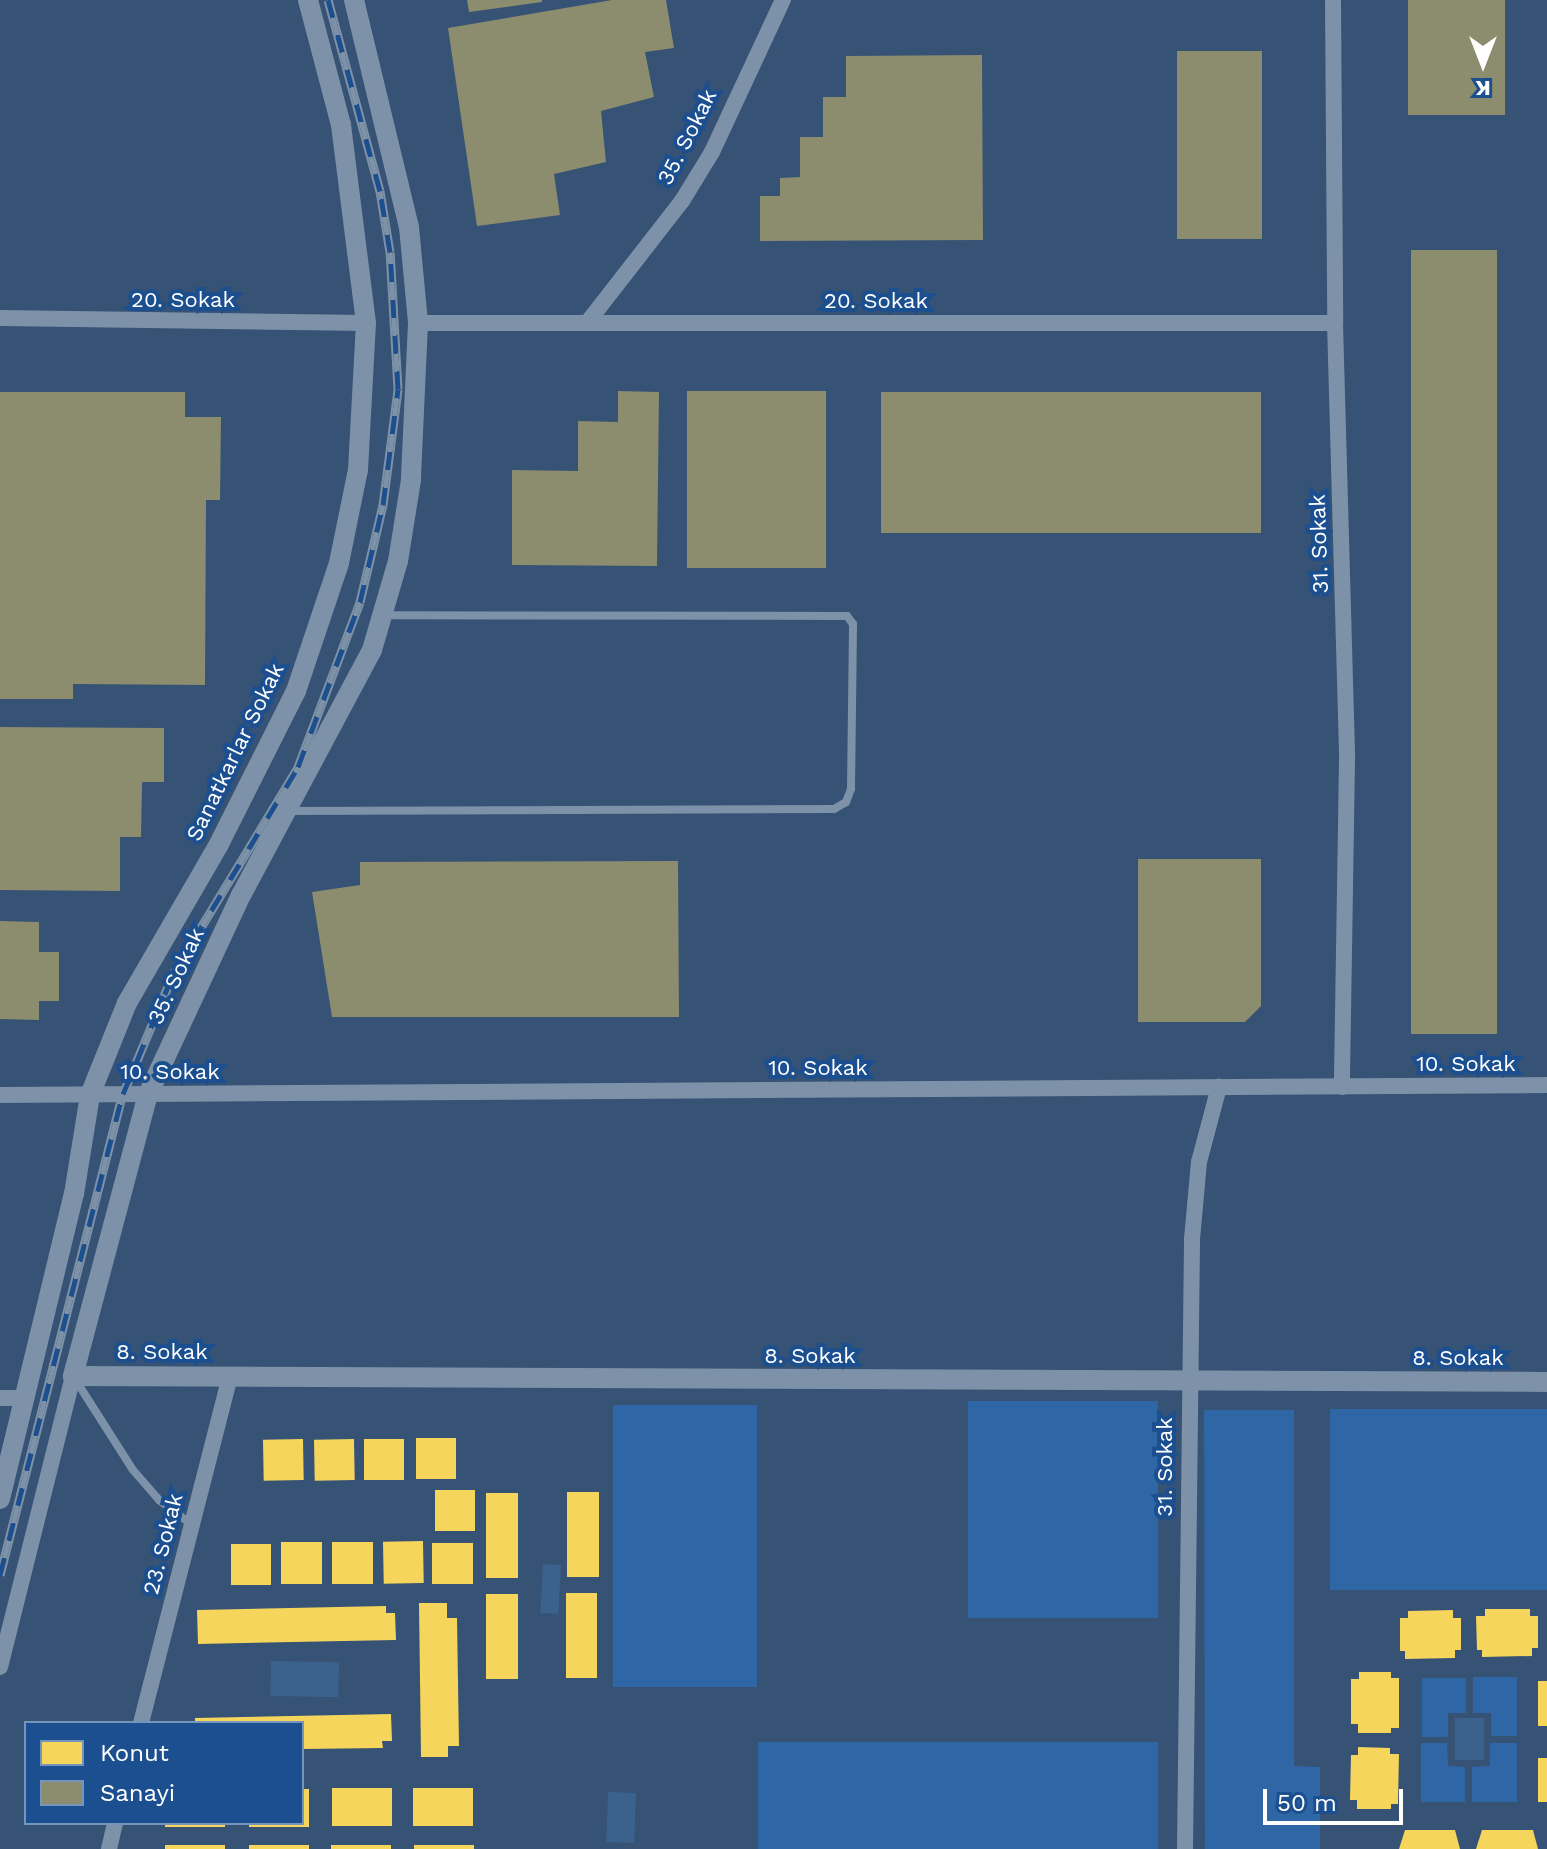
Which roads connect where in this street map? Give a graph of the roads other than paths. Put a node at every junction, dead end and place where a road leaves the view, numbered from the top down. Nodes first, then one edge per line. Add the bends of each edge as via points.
1 (308, 0) edge
2 (354, 0) edge
3 (783, 0) edge
4 (1333, 0) edge
5 (0, 318) edge
6 (366, 323) junction
7 (418, 323) junction
8 (587, 323) junction
9 (1335, 323) junction
10 (382, 615) junction
11 (286, 811) junction
12 (1547, 1085) edge
13 (1219, 1087) junction
14 (1342, 1087) junction
15 (148, 1094) junction
16 (0, 1095) edge
17 (90, 1095) junction
18 (73, 1376) junction
19 (230, 1377) junction
20 (1547, 1382) edge
21 (1188, 1383) junction
22 (0, 1398) edge
23 (25, 1398) junction
24 (0, 1499) edge
25 (191, 1524) junction
26 (0, 1667) edge
27 (142, 1721) edge
28 (115, 1825) edge
29 (109, 1849) edge
30 (1185, 1849) edge

1 - 6 street, Sanatkarlar Sokak via 341,125
2 - 7 street, 35. Sokak via 409,227
3 - 8 street, 35. Sokak via 712,152 682,201
4 - 9 street, 31. Sokak
5 - 6 street, 20. Sokak
6 - 17 street, Sanatkarlar Sokak via 358,470 339,563 296,691 219,844 127,1003
7 - 8 street, 20. Sokak
7 - 10 street, 35. Sokak via 411,480
8 - 9 street, 20. Sokak
9 - 14 street, 31. Sokak via 1347,760
10 - 11 street, 35. Sokak via 372,650
10 - 11 lane via 847,616 853,624 851,789 846,802 834,809
11 - 15 street, 35. Sokak
12 - 14 street, 10. Sokak
13 - 14 street, 10. Sokak
13 - 15 street, 10. Sokak
13 - 21 street, 31. Sokak via 1199,1162
15 - 17 street, 10. Sokak
15 - 18 street, 35. Sokak
16 - 17 street, 10. Sokak
17 - 23 street, Sanatkarlar Sokak via 74,1194
18 - 19 street, 8. Sokak
18 - 25 lane via 133,1470 159,1500
18 - 26 street, 35. Sokak
19 - 21 street, 8. Sokak
19 - 25 street, 23. Sokak
20 - 21 street, 8. Sokak
21 - 30 street, 31. Sokak
22 - 23 street
23 - 24 street, Sanatkarlar Sokak
25 - 27 street, 23. Sokak
28 - 29 street

